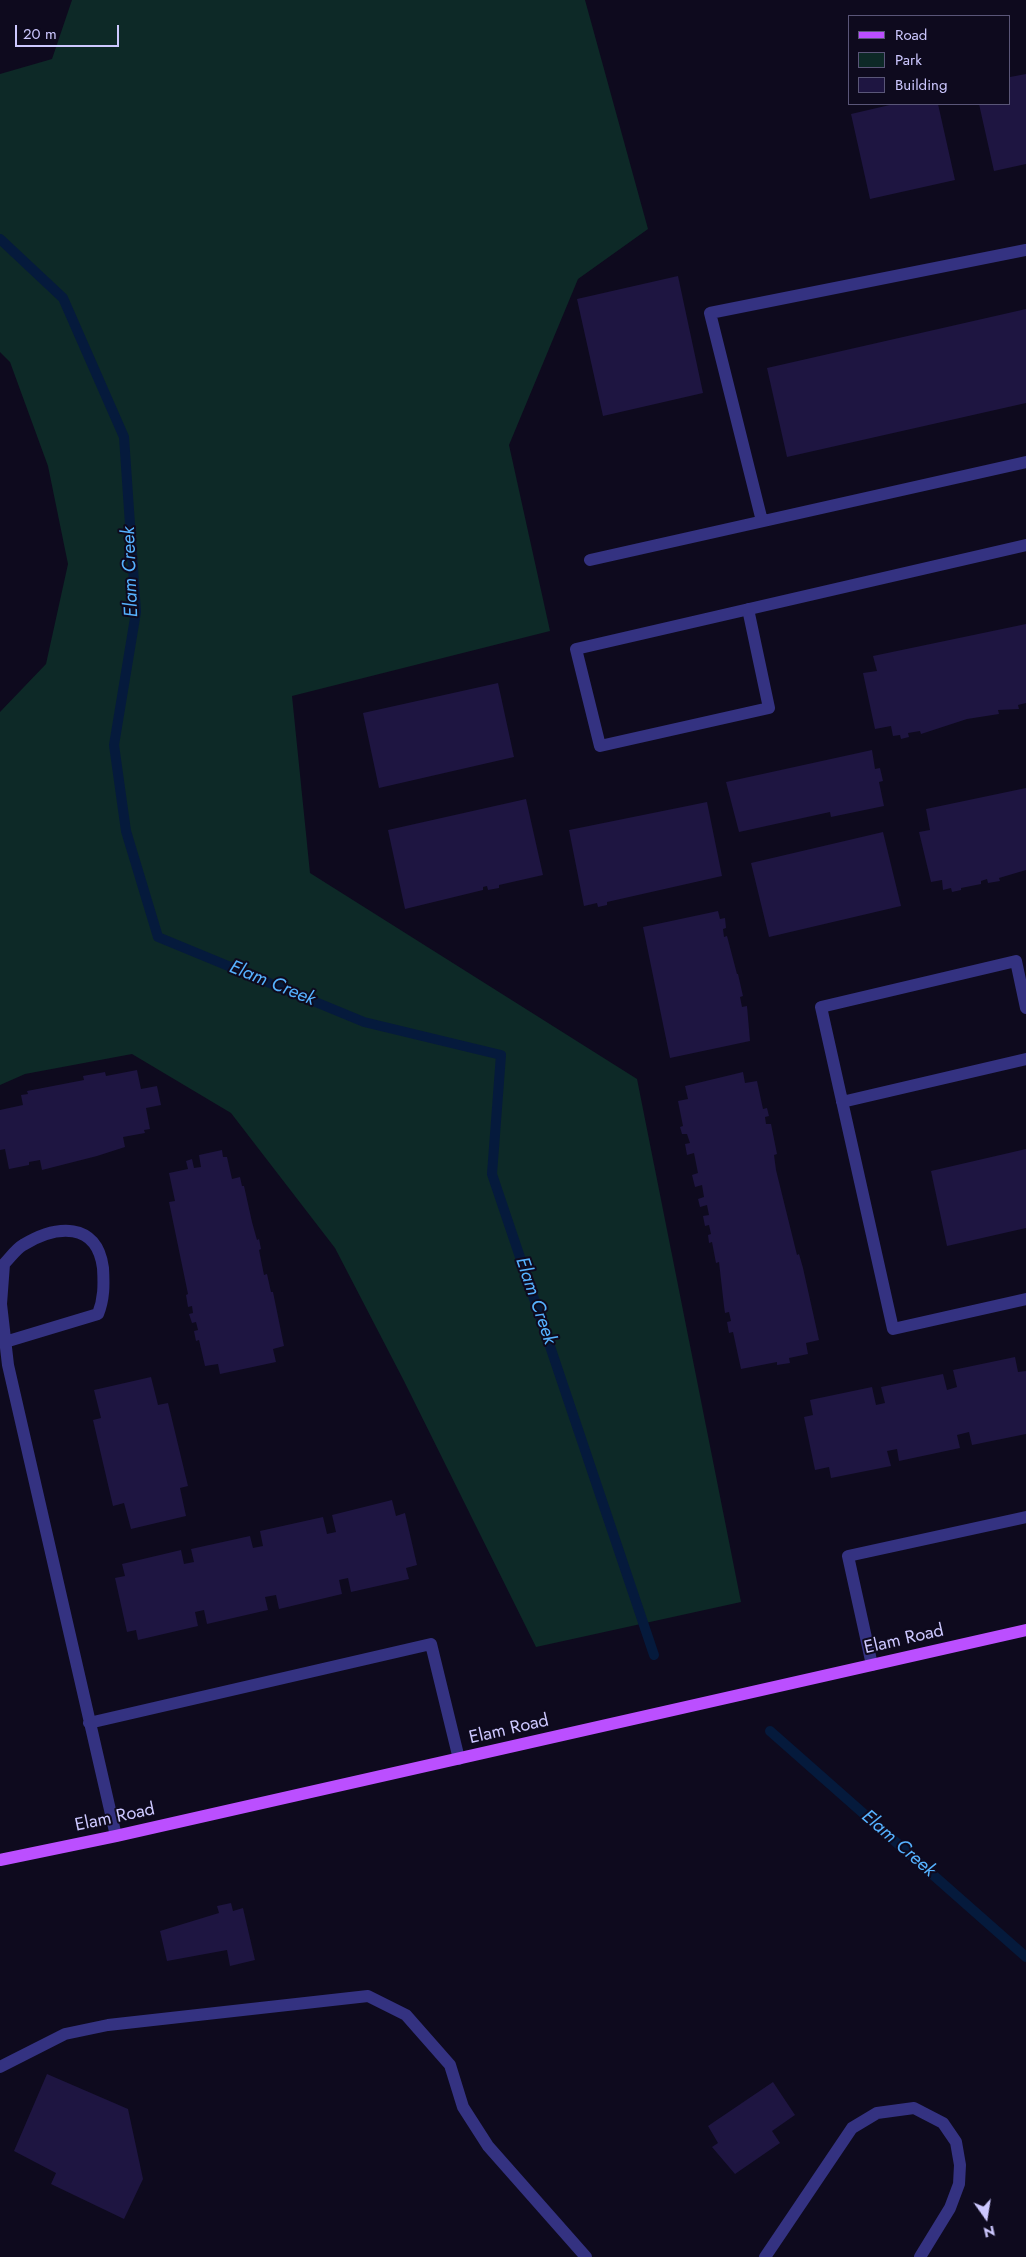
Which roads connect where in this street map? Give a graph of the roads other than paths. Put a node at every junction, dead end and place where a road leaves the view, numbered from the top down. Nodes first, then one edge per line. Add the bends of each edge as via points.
1 (1026, 250) edge
2 (1026, 462) edge
3 (762, 521) junction
4 (1026, 545) edge
5 (590, 560) dead end
6 (748, 609) junction
7 (1026, 1008) edge
8 (1026, 1059) edge
9 (842, 1102) junction
10 (1026, 1299) edge
11 (5, 1342) junction
12 (1026, 1517) edge
13 (1026, 1630) edge
14 (872, 1665) junction
15 (89, 1723) junction
16 (459, 1759) junction
17 (116, 1836) junction
18 (0, 1860) edge
19 (0, 2067) edge
20 (586, 2257) edge
21 (766, 2257) edge
22 (920, 2257) edge

1 - 3 lane via 710,313
2 - 3 lane
3 - 5 lane
4 - 6 lane
6 - 6 lane via 576,648 600,746 769,708
7 - 9 lane via 1016,961 821,1006
8 - 9 lane
9 - 10 lane via 893,1329
11 - 11 lane via 1,1304 4,1264 21,1246 42,1236 67,1230 86,1235 94,1241 101,1258 104,1280 104,1300 98,1314
11 - 15 lane
12 - 14 lane via 848,1556
13 - 14 main road, Elam Road
14 - 16 main road, Elam Road
15 - 16 lane via 431,1644
15 - 17 lane
16 - 17 main road, Elam Road
17 - 18 main road, Elam Road
19 - 20 lane via 65,2034 108,2025 368,1996 406,2015 450,2065 463,2108 488,2146
21 - 22 lane via 852,2128 877,2113 914,2108 943,2123 956,2142 960,2165 959,2184 950,2208

